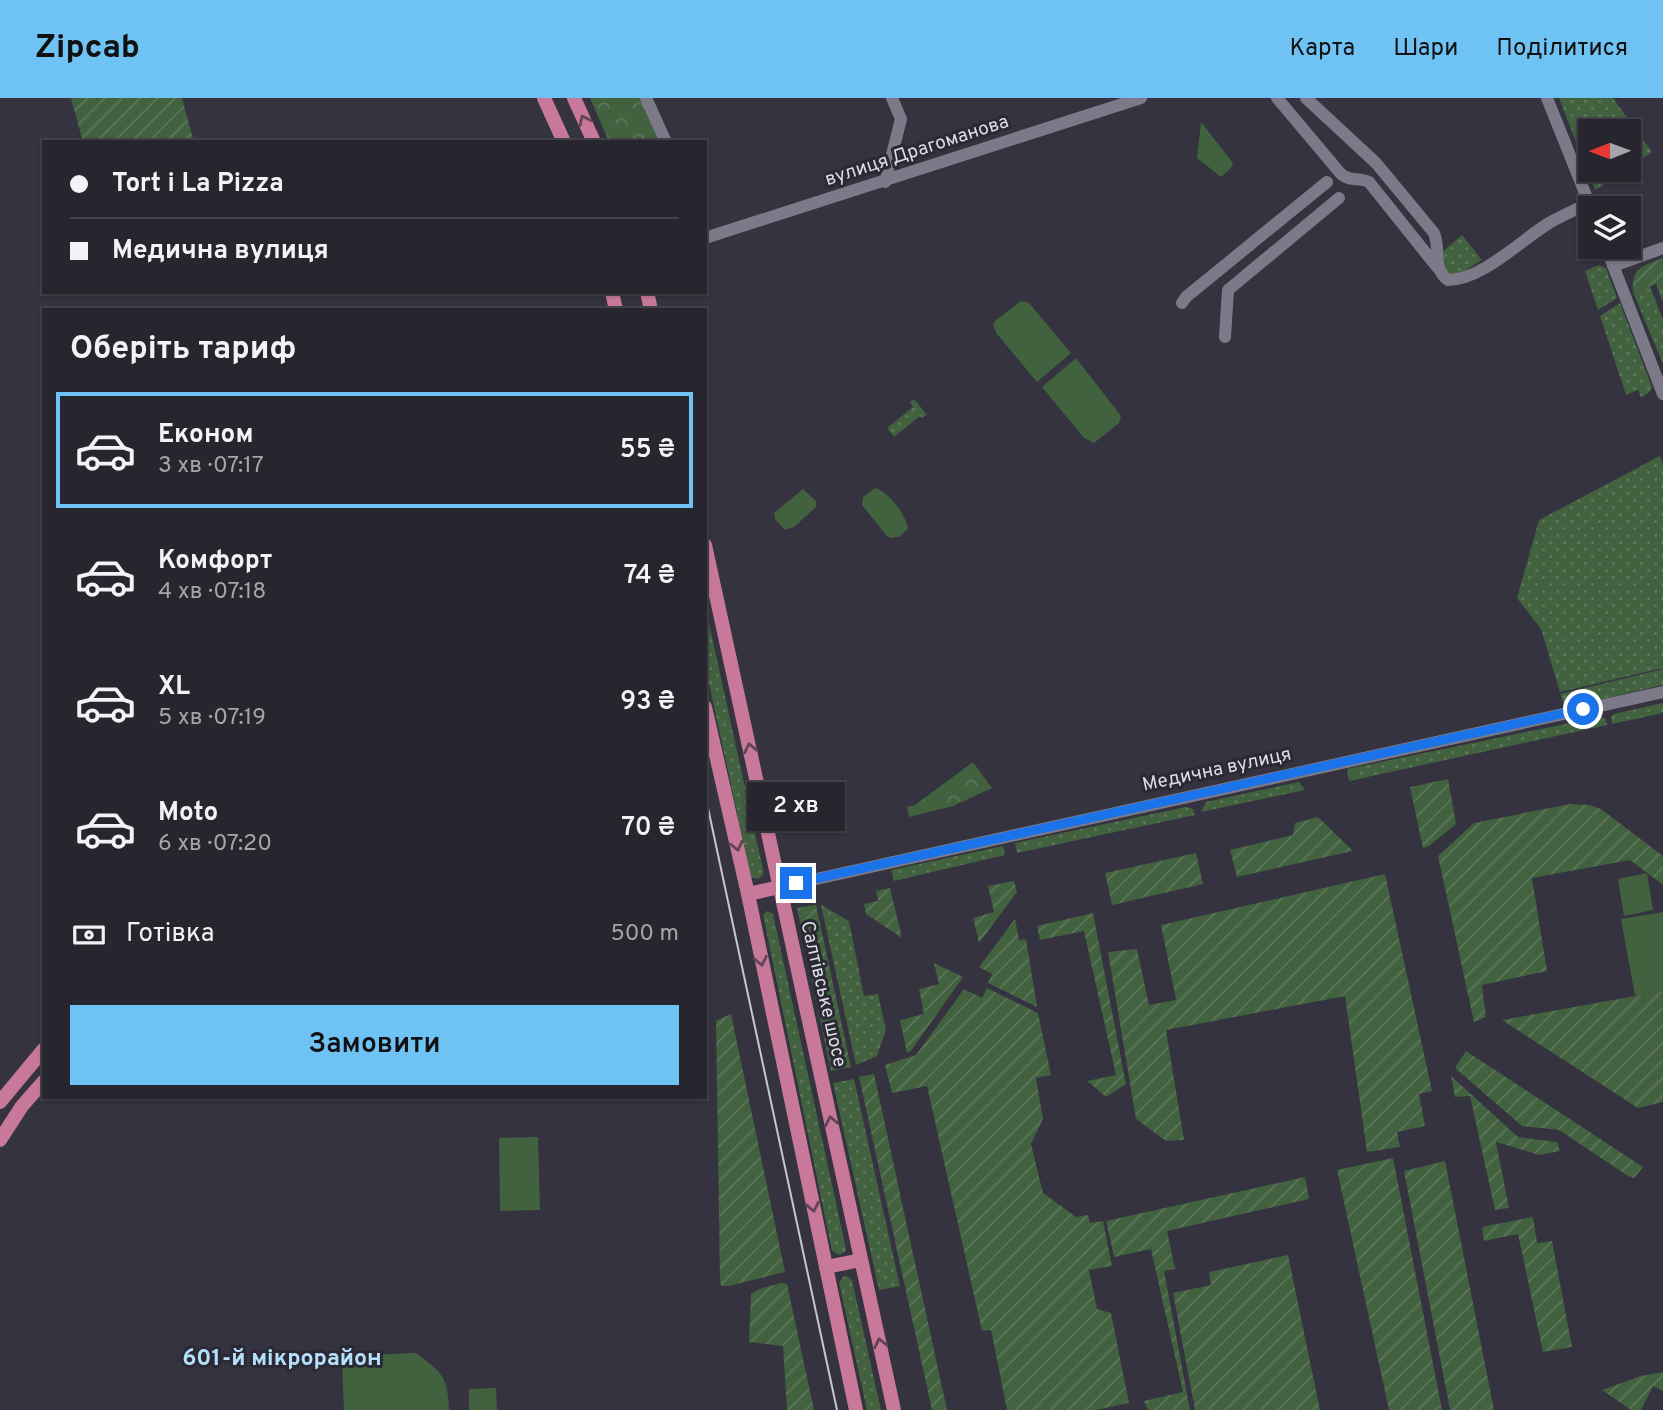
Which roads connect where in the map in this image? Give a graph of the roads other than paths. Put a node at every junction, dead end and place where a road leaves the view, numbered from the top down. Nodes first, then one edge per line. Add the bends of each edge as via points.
1 (544, 98) edge
2 (573, 98) edge
3 (646, 98) edge
4 (892, 98) edge
5 (1140, 98) edge
6 (1277, 98) edge
7 (1306, 98) edge
8 (1547, 98) edge
9 (564, 140) edge
10 (593, 140) edge
11 (665, 140) edge
12 (885, 182) junction
13 (1327, 182) dead end
14 (1586, 196) edge
15 (1339, 198) dead end
16 (1578, 211) edge
17 (707, 237) edge
18 (1663, 248) edge
19 (1611, 259) edge
20 (1614, 266) junction
21 (1437, 267) junction
22 (1182, 303) dead end
23 (1225, 338) dead end
24 (1663, 394) edge
25 (707, 554) edge
26 (1663, 692) edge
27 (707, 716) edge
28 (780, 887) junction
29 (748, 894) junction
30 (42, 1051) edge
31 (42, 1083) edge
32 (2, 1094) edge
33 (22, 1106) junction
34 (0, 1140) edge
35 (861, 1260) junction
36 (826, 1267) junction
37 (856, 1410) edge
38 (894, 1410) edge

1 - 9 main road
10 -> 2 main road
3 - 11 street
4 - 12 street via 901,119
5 - 12 street, вулиця Драгоманова
6 - 21 street via 1340,174 1369,183
7 - 21 street via 1376,163 1434,233
8 - 14 street
12 - 17 street, вулиця Драгоманова
13 - 22 street
15 - 23 street via 1228,290
16 - 21 street via 1549,223 1464,277 1448,280
18 - 20 street
19 - 20 street
20 - 24 street
28 -> 25 main road, Салтівське шосе
26 - 28 street, Медична вулиця
27 -> 29 main road
28 - 29 main road
35 -> 28 main road, Салтівське шосе
29 -> 36 main road
30 - 32 main road
31 - 33 main road
32 - 33 main road
33 - 34 main road
35 - 36 main road
38 -> 35 main road, Салтівське шосе
36 - 37 main road

